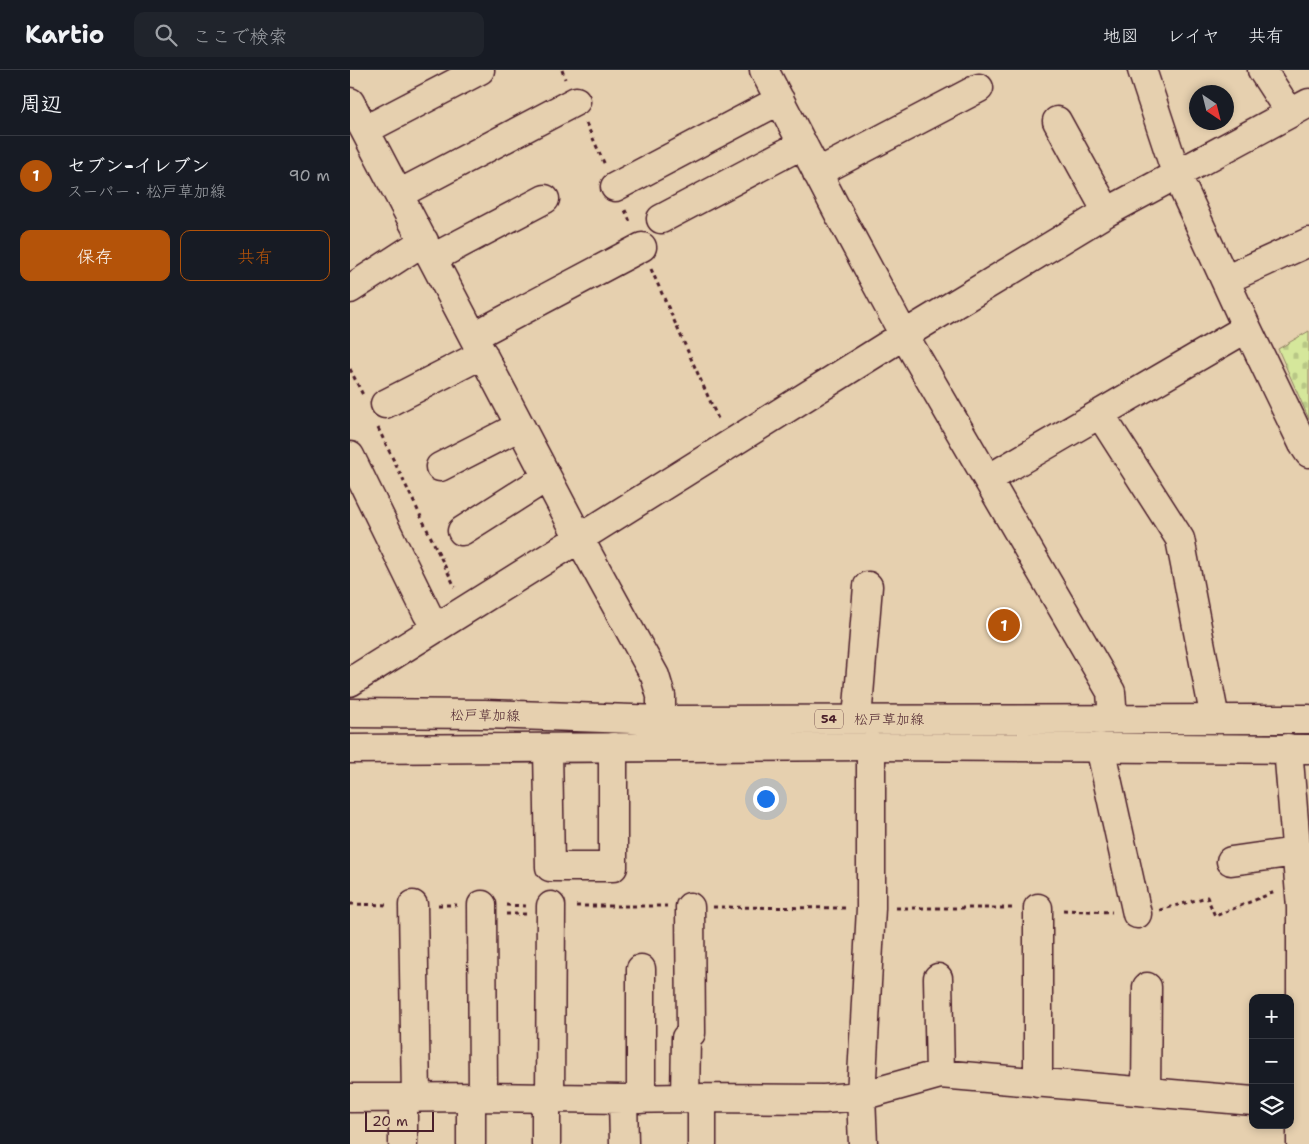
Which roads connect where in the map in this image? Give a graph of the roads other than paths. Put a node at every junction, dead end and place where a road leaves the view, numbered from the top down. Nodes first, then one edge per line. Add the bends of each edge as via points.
1 (480, 70) edge
2 (764, 70) edge
3 (1143, 70) edge
4 (1262, 70) edge
5 (978, 88) dead end
6 (780, 100) junction
7 (576, 101) dead end
8 (350, 102) edge
9 (1299, 108) edge
10 (1057, 121) dead end
11 (365, 130) junction
12 (803, 144) junction
13 (1176, 173) junction
14 (818, 174) junction
15 (615, 187) dead end
16 (399, 194) junction
17 (545, 199) dead end
18 (1107, 212) junction
19 (660, 219) dead end
20 (1309, 242) edge
21 (642, 247) dead end
22 (428, 250) junction
23 (1226, 280) junction
24 (350, 289) edge
25 (1247, 328) junction
26 (904, 334) junction
27 (478, 345) junction
28 (375, 407) road end
29 (1100, 414) junction
30 (520, 426) junction
31 (1309, 453) edge
32 (350, 456) edge
33 (440, 468) dead end
34 (547, 477) junction
35 (988, 479) junction
36 (462, 531) dead end
37 (579, 538) junction
38 (868, 586) dead end
39 (436, 628) junction
40 (350, 682) edge
41 (350, 712) edge
42 (858, 719) junction
43 (1113, 719) junction
44 (1216, 719) junction
45 (1309, 719) edge
46 (661, 720) junction
47 (871, 746) junction
48 (613, 747) junction
49 (1100, 747) junction
50 (350, 748) edge
51 (548, 748) junction
52 (1298, 748) edge
53 (1296, 852) junction
54 (1231, 862) dead end
55 (414, 905) road end
56 (690, 906) road end
57 (1038, 908) road end
58 (482, 910) road end
59 (551, 910) road end
60 (1137, 914) road end
61 (641, 969) dead end
62 (938, 978) dead end
63 (1147, 987) dead end
64 (940, 1074) junction
65 (1038, 1083) junction
66 (1146, 1092) junction
67 (861, 1096) junction
68 (477, 1097) junction
69 (350, 1098) edge
70 (409, 1098) junction
71 (548, 1098) junction
72 (693, 1098) junction
73 (632, 1099) junction
74 (1249, 1101) edge
75 (1300, 1105) edge
76 (402, 1144) edge
77 (471, 1144) edge
78 (546, 1144) edge
79 (624, 1144) edge
80 (702, 1144) edge
81 (863, 1144) edge
82 (1301, 1144) edge

1 - 11 street
2 - 6 street
3 - 13 street
4 - 9 street
5 - 14 street
6 - 12 street
6 - 15 street
7 - 16 street
8 - 11 street
9 - 13 street
10 - 18 street
11 - 16 street
12 - 14 street
12 - 19 street
13 - 18 street
13 - 23 street
14 - 26 street
16 - 22 street
17 - 22 street
18 - 26 street
20 - 23 street
21 - 27 street
22 - 24 street
22 - 27 street
23 - 25 street
25 - 29 street
25 - 31 street
26 - 35 street
26 - 37 street
27 - 28 street
27 - 30 street
29 - 35 street
29 - 44 street via 1180,539
30 - 33 street
30 - 34 street
32 - 39 street
34 - 36 street
34 - 37 street
35 - 43 street via 1111,692
37 - 39 street
37 - 46 street via 654,676 661,696
38 - 42 street
39 - 40 street
41 - 46 street, 松戸草加線 / 54
42 - 43 street, 松戸草加線 / 54
42 - 46 street, 松戸草加線 / 54
43 - 44 street, 松戸草加線 / 54
44 - 45 street, 松戸草加線 / 54
47 - 48 street, 松戸草加線 / 54
47 - 49 street, 松戸草加線 / 54
47 - 67 street via 871,908
48 - 51 street, 松戸草加線 / 54
48 - 51 street via 613,867 550,867
49 - 52 street, 松戸草加線 / 54
49 - 60 street
50 - 51 street, 松戸草加線 / 54
52 - 53 street
53 - 54 street
53 - 75 street via 1299,882
55 - 70 street
56 - 72 street via 691,1033 686,1038
57 - 65 street
58 - 68 street
59 - 71 street
61 - 73 street
62 - 64 street
63 - 66 street
64 - 65 street
64 - 67 street
65 - 66 street
66 - 74 street
67 - 72 street via 824,1099
67 - 81 street
68 - 70 street
68 - 71 street
68 - 77 street
69 - 70 street
70 - 76 street
71 - 73 street
71 - 78 street
72 - 73 street
72 - 80 street
73 - 79 street
75 - 82 street

